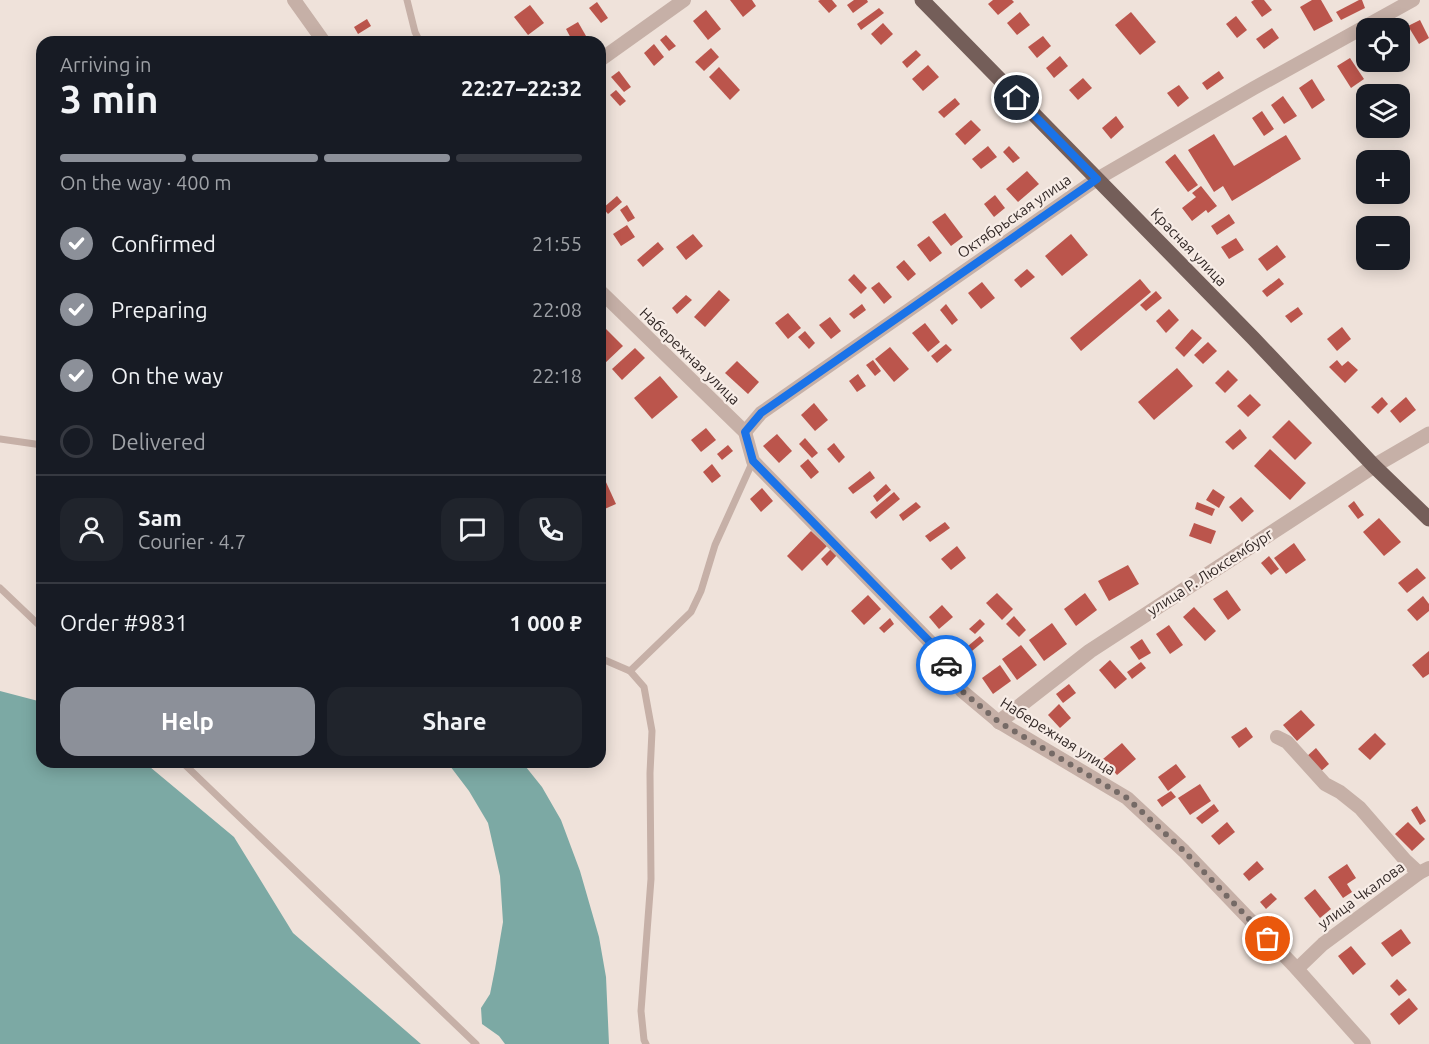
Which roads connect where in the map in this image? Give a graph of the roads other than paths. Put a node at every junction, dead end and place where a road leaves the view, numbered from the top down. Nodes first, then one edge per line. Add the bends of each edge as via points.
1 (294, 0) edge
2 (406, 0) edge
3 (684, 0) edge
4 (922, 0) edge
5 (1413, 0) edge
6 (320, 36) edge
7 (417, 36) edge
8 (606, 56) edge
9 (1097, 179) junction
10 (606, 297) edge
11 (745, 432) junction
12 (1429, 434) edge
13 (0, 439) edge
14 (36, 444) edge
15 (753, 461) junction
16 (1374, 466) junction
17 (1429, 519) edge
18 (0, 588) edge
19 (36, 622) edge
20 (606, 661) edge
21 (630, 671) junction
22 (999, 722) junction
23 (1277, 736) dead end
24 (188, 768) edge
25 (1424, 871) edge
26 (1297, 969) junction
27 (476, 1044) edge
28 (646, 1044) edge
29 (1364, 1044) edge

1 - 6 street
2 - 7 lane
3 - 8 street
4 - 9 main road, Красная улица
5 - 9 street, Октябрьская улица
9 - 11 street, Октябрьская улица via 761,413
9 - 16 main road, Красная улица
10 - 11 street, Набережная улица
11 - 15 street, Набережная улица
12 - 16 street, улица Р. Люксембург
13 - 14 lane
15 - 21 lane via 715,545 691,612
15 - 22 street, Набережная улица via 933,645 962,691
16 - 17 main road, Красная улица
16 - 22 street, улица Р. Люксембург via 1090,651
18 - 19 lane
20 - 21 lane
21 - 28 lane via 644,687 652,731 651,879 641,1011
22 - 26 street, Набережная улица via 1127,798 1184,851
23 - 25 street, улица Чкалова via 1325,784 1360,808 1406,861
24 - 27 lane
25 - 26 street, улица Чкалова via 1323,944
26 - 29 street, Набережная улица

